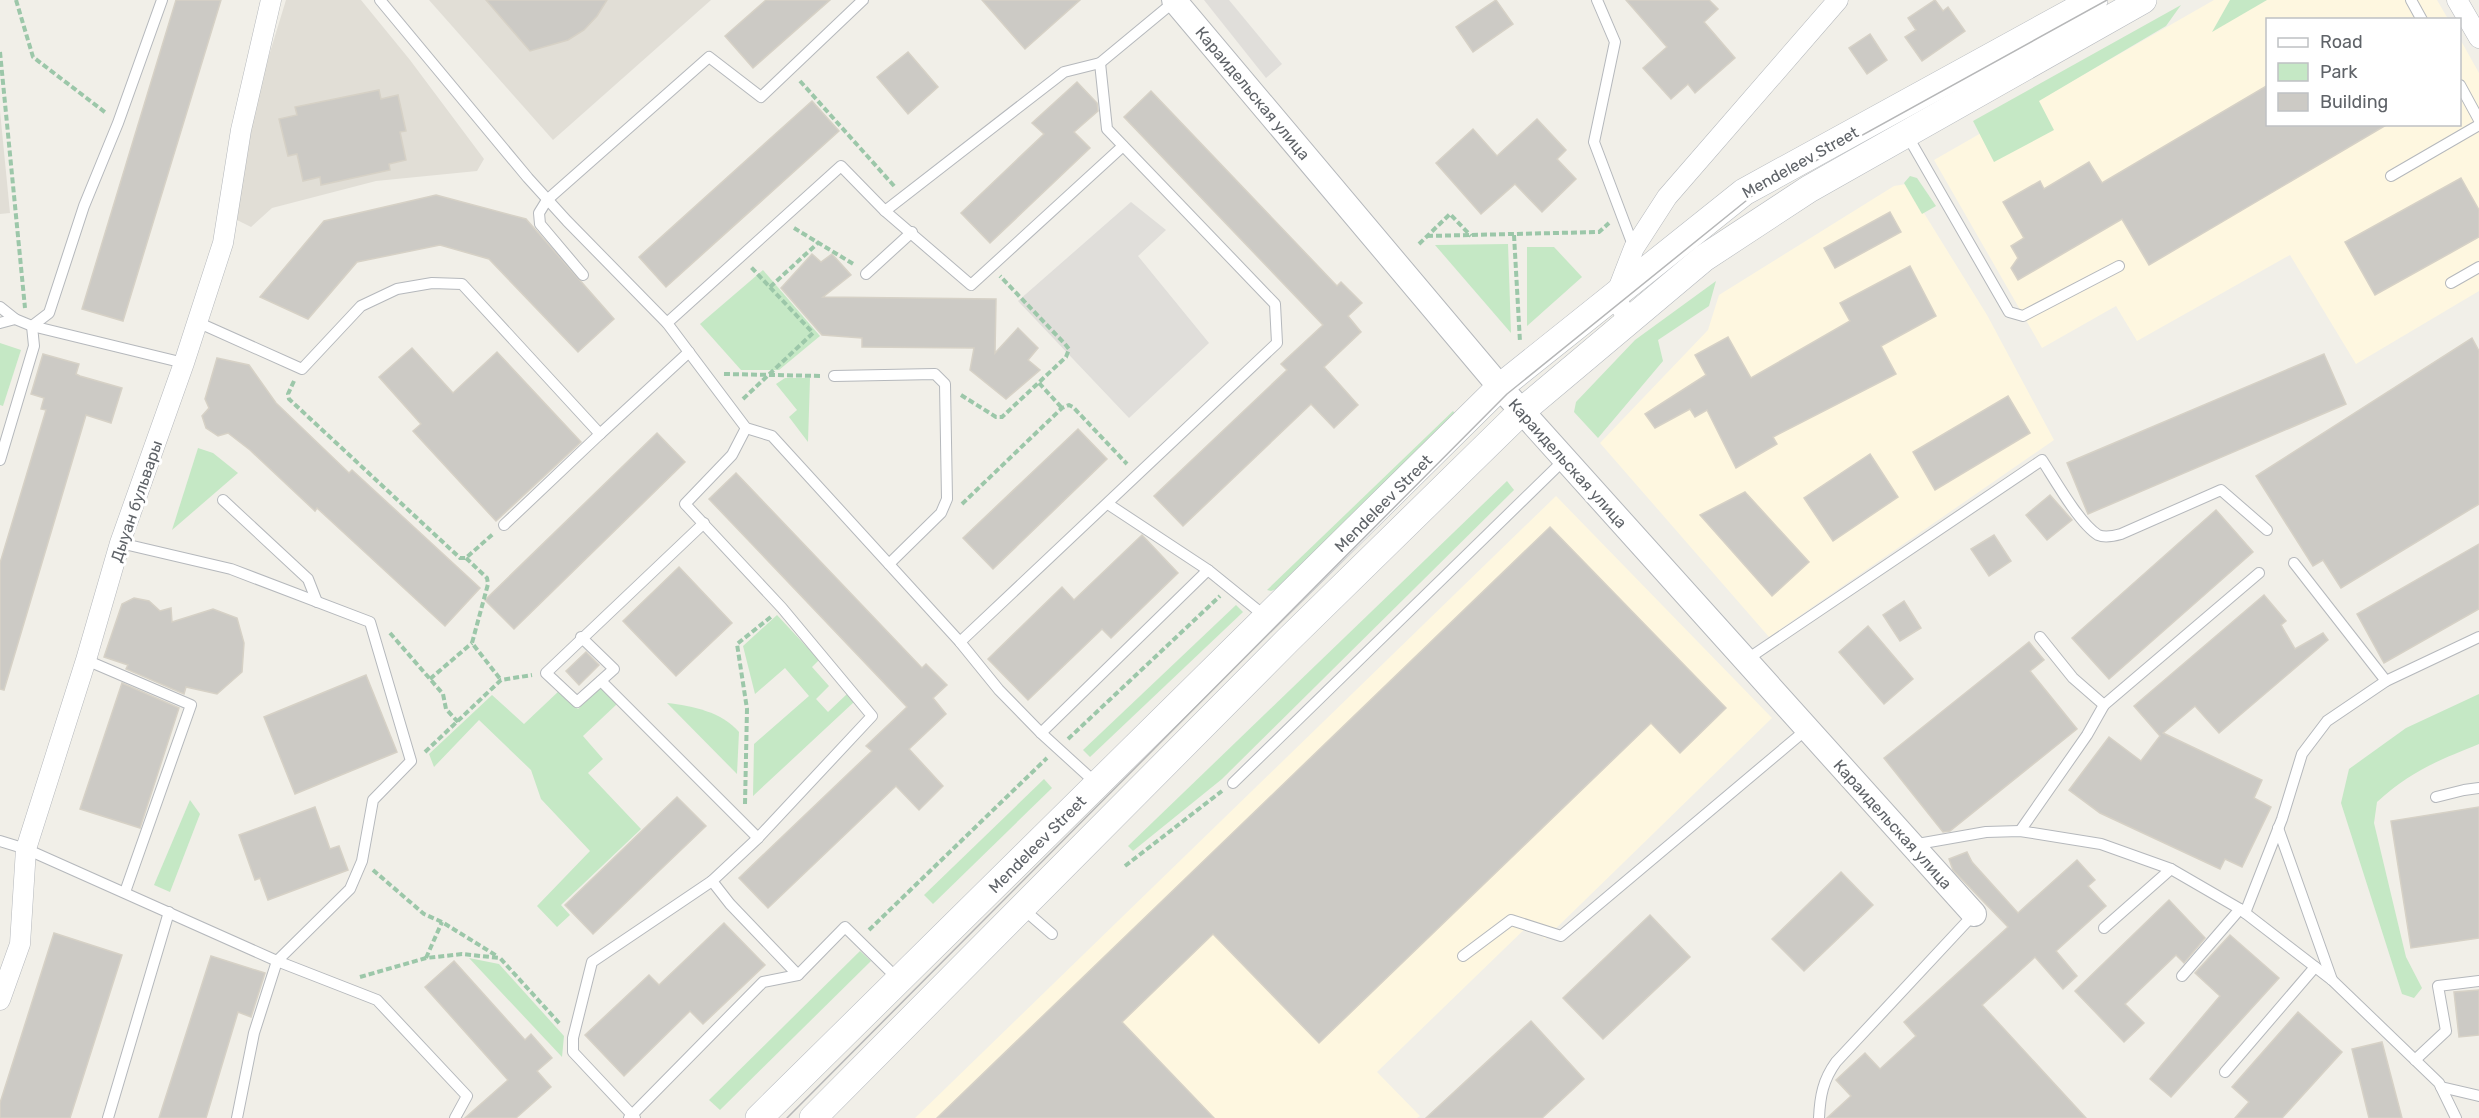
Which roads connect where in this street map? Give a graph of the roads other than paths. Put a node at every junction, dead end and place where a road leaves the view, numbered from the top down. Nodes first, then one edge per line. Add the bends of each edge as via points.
1 (162, 0) edge
2 (271, 0) edge
3 (380, 0) edge
4 (863, 0) edge
5 (1175, 0) edge
6 (1597, 0) edge
7 (1838, 0) edge
8 (2094, 0) edge
9 (2143, 0) edge
10 (2411, 0) edge
11 (2457, 0) edge
12 (2421, 18) edge
13 (2479, 38) edge
14 (1100, 63) junction
15 (2461, 87) edge
16 (2479, 120) edge
17 (2479, 125) edge
18 (1906, 134) junction
19 (1123, 146) junction
20 (2391, 176) dead end
21 (548, 200) junction
22 (885, 211) junction
23 (912, 232) junction
24 (1634, 248) junction
25 (2119, 266) dead end
26 (2479, 267) edge
27 (866, 274) road end
28 (583, 275) dead end
29 (2451, 284) dead end
30 (1615, 297) junction
31 (0, 307) edge
32 (15, 319) junction
33 (1629, 321) junction
34 (197, 322) junction
35 (0, 323) edge
36 (667, 323) junction
37 (30, 325) junction
38 (689, 352) junction
39 (184, 363) junction
40 (834, 376) road end
41 (1500, 387) junction
42 (1521, 411) junction
43 (746, 428) junction
44 (600, 434) junction
45 (1565, 459) junction
46 (0, 460) edge
47 (223, 500) dead end
48 (1108, 504) junction
49 (704, 523) junction
50 (504, 525) road end
51 (2267, 530) dead end
52 (120, 543) junction
53 (2294, 563) dead end
54 (889, 564) junction
55 (1208, 570) junction
56 (2259, 573) dead end
57 (317, 602) junction
58 (1267, 618) junction
59 (581, 637) junction
60 (2040, 637) dead end
61 (2479, 637) edge
62 (960, 642) junction
63 (86, 660) junction
64 (1746, 660) junction
65 (601, 681) junction
66 (2386, 681) junction
67 (2104, 705) junction
68 (1807, 728) junction
69 (1041, 734) junction
70 (1233, 783) road end
71 (1098, 784) junction
72 (2479, 788) edge
73 (2436, 797) dead end
74 (2278, 828) junction
75 (2020, 831) junction
76 (758, 838) junction
77 (0, 841) edge
78 (1912, 845) junction
79 (26, 849) junction
80 (2171, 868) junction
81 (712, 881) junction
82 (125, 892) junction
83 (1022, 907) junction
84 (2243, 911) junction
85 (169, 912) junction
86 (1974, 914) joint
87 (2104, 928) dead end
88 (1052, 934) dead end
89 (1463, 956) dead end
90 (277, 961) junction
91 (2315, 967) junction
92 (798, 975) junction
93 (2182, 976) dead end
94 (899, 980) junction
95 (2332, 980) junction
96 (2479, 981) edge
97 (0, 1000) edge
98 (2415, 1060) junction
99 (2225, 1072) dead end
100 (2441, 1087) junction
101 (2479, 1096) edge
102 (632, 1117) edge
103 (2453, 1117) edge
104 (108, 1118) edge
105 (237, 1118) edge
106 (455, 1118) edge
107 (759, 1118) edge
108 (813, 1118) edge
109 (1820, 1118) edge

1 - 37 lane via 84,206 49,313
2 - 34 street, Дыуан бульвары via 241,130 223,243
3 - 21 lane
4 - 21 lane via 761,97 709,57
5 - 14 lane
5 - 41 street, Караидельская улица
6 - 24 lane via 1615,42 1594,142
7 - 24 street via 1667,197
8 - 30 main road, Mendeleev Street via 1744,192
9 - 18 main road, Mendeleev Street
10 - 12 lane
11 - 13 street
14 - 19 lane via 1107,129
14 - 22 lane via 1064,72
15 - 16 lane
17 - 20 lane
18 - 25 lane via 2009,312 2023,316
18 - 33 main road, Mendeleev Street via 1809,189 1704,258
19 - 23 lane via 971,285
19 - 48 lane via 1275,304 1276,344
21 - 28 lane via 539,213 540,224
21 - 36 lane
22 - 23 lane
22 - 36 lane via 841,166
23 - 27 lane
24 - 30 street
26 - 29 lane
30 - 33 street
30 - 41 main road, Mendeleev Street
31 - 32 lane
32 - 35 lane
32 - 37 lane
33 - 42 main road, Mendeleev Street
34 - 39 street, Дыуан бульвары
34 - 44 lane via 302,369 361,306 397,289 432,283 462,284
36 - 38 lane
37 - 39 lane
37 - 46 lane via 34,346
38 - 43 lane
38 - 44 lane
39 - 52 street, Дыуан бульвары
40 - 54 lane via 935,374 945,384 947,498 941,513
41 - 42 street, Караидельская улица
41 - 58 main road, Mendeleev Street
42 - 45 street, Караидельская улица
42 - 83 main road, Mendeleev Street
43 - 49 lane via 732,455 685,504
43 - 54 lane via 772,436
44 - 50 lane
45 - 64 street, Караидельская улица
45 - 70 lane
47 - 57 lane via 308,579
48 - 55 lane
48 - 62 lane
49 - 59 lane
49 - 76 lane via 782,608 872,716
51 - 64 lane via 2221,490 2121,534 2099,536 2078,514 2042,460
52 - 57 lane via 231,569
52 - 63 street, Дыуан бульвары
53 - 66 lane
54 - 62 lane
55 - 58 lane
55 - 69 lane
56 - 67 lane
57 - 90 lane via 370,622 411,761 373,800 362,861 350,889
58 - 71 main road, Mendeleev Street
59 - 65 lane via 614,669
59 - 65 lane via 546,673 578,702
60 - 67 lane via 2073,678
61 - 66 lane
62 - 69 lane
63 - 79 street, Дыуан бульвары
63 - 82 lane via 191,705
64 - 68 street, Караидельская улица
65 - 76 lane
66 - 74 lane via 2327,722 2302,754
67 - 75 lane
68 - 78 street, Караидельская улица
68 - 89 lane via 1561,936 1511,920
69 - 71 lane
71 - 94 main road, Mendeleev Street
72 - 73 lane
74 - 84 lane
74 - 95 lane
75 - 78 lane via 1986,832
75 - 80 lane via 2101,844
76 - 81 lane
77 - 79 lane
78 - 86 street, Караидельская улица
79 - 82 lane
79 - 97 street, Дыуан бульвары via 20,944
80 - 84 lane
80 - 87 lane
81 - 92 lane
81 - 102 lane via 592,962 573,1052
82 - 85 lane
83 - 88 lane
83 - 108 main road, Mendeleev Street
84 - 91 lane
84 - 93 lane
85 - 90 lane
85 - 104 lane
86 - 109 lane via 1836,1062 1824,1082
90 - 105 lane via 254,1033
90 - 106 lane via 377,1000 467,1096
91 - 95 lane
91 - 99 lane
92 - 94 lane via 845,927
92 - 102 lane via 764,982
94 - 107 main road, Mendeleev Street
95 - 98 lane
96 - 98 lane via 2438,986 2446,1031
98 - 100 lane
100 - 101 lane
100 - 103 lane

